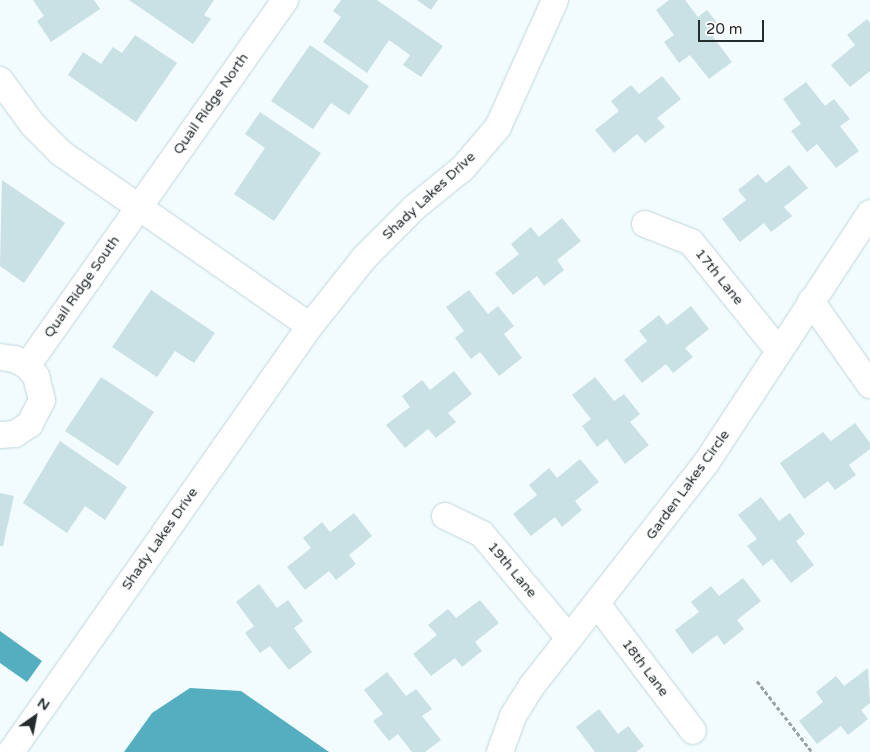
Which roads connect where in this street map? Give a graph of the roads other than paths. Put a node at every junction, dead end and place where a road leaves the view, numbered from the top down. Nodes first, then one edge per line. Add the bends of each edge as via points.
1 (285, 0) edge
2 (555, 0) edge
3 (0, 80) edge
4 (137, 208) junction
5 (870, 213) edge
6 (644, 224) dead end
7 (811, 301) junction
8 (310, 326) junction
9 (779, 351) junction
10 (0, 357) edge
11 (27, 366) junction
12 (870, 385) edge
13 (0, 435) edge
14 (445, 516) dead end
15 (597, 604) junction
16 (569, 638) junction
17 (693, 731) dead end
18 (11, 752) edge
19 (500, 752) edge

1 - 4 street, Quail Ridge North
2 - 8 street, Shady Lakes Drive via 498,127 463,168 415,207 364,258
3 - 4 street via 33,125 61,153
4 - 8 street
4 - 11 street, Quail Ridge South
5 - 7 street, Garden Lakes Circle
6 - 9 street, 17th Lane via 691,242
7 - 9 street, Garden Lakes Circle
7 - 12 street
8 - 18 street, Shady Lakes Drive
9 - 15 street, Garden Lakes Circle via 706,463
10 - 11 street via 15,359
11 - 13 street via 41,388 38,413 22,429
14 - 16 street, 19th Lane via 482,534
15 - 16 street, Garden Lakes Circle
15 - 17 street, 18th Lane
16 - 19 street, Garden Lakes Circle via 531,687 514,716

